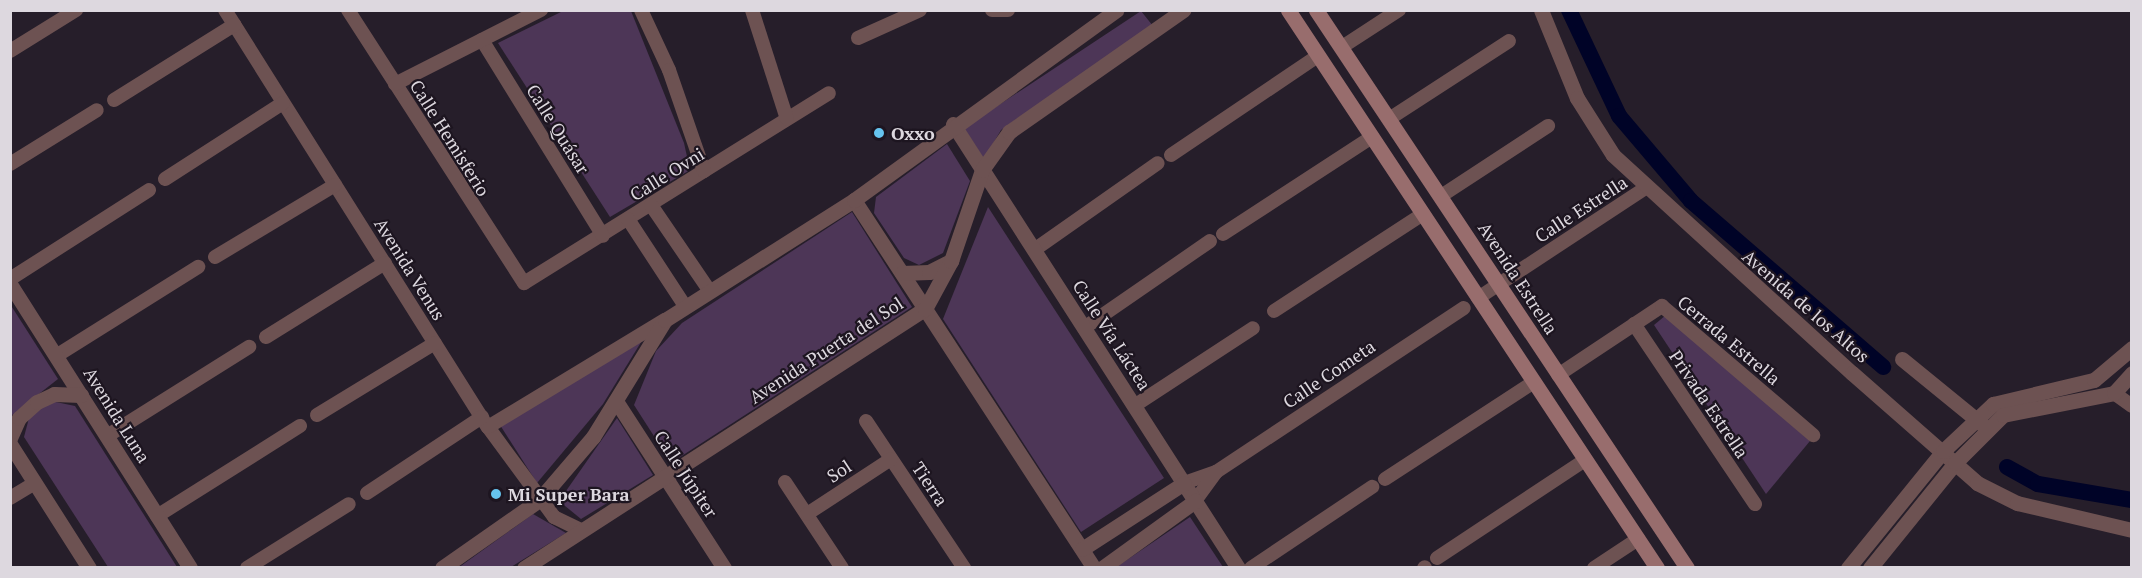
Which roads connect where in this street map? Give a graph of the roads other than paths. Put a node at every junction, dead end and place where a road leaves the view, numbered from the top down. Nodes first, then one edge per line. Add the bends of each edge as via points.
1 (76, 10) edge
2 (225, 10) edge
3 (348, 10) edge
4 (541, 10) edge
5 (641, 10) edge
6 (752, 10) edge
7 (920, 10) edge
8 (992, 10) edge
9 (1008, 10) edge
10 (1116, 10) edge
11 (1183, 10) edge
12 (1288, 10) edge
13 (1317, 10) edge
14 (1399, 10) edge
15 (1541, 10) edge
16 (234, 25) junction
17 (858, 38) dead end
18 (482, 40) junction
19 (1509, 41) dead end
20 (1342, 47) junction
21 (10, 51) edge
22 (1318, 56) junction
23 (395, 84) junction
24 (829, 93) dead end
25 (114, 100) dead end
26 (283, 104) junction
27 (97, 110) dead end
28 (787, 119) junction
29 (1389, 119) junction
30 (953, 124) junction
31 (1548, 126) dead end
32 (1372, 137) junction
33 (1171, 155) dead end
34 (1158, 163) dead end
35 (10, 164) edge
36 (982, 170) junction
37 (704, 171) junction
38 (165, 179) dead end
39 (335, 185) junction
40 (1644, 189) junction
41 (148, 190) dead end
42 (1441, 196) junction
43 (854, 200) junction
44 (651, 205) junction
45 (1423, 214) junction
46 (628, 219) junction
47 (1223, 234) dead end
48 (603, 236) junction
49 (1210, 242) dead end
50 (1034, 250) junction
51 (215, 257) dead end
52 (951, 261) junction
53 (384, 263) junction
54 (198, 267) dead end
55 (902, 273) junction
56 (10, 279) edge
57 (524, 283) joint
58 (10, 284) edge
59 (1499, 284) junction
60 (709, 290) junction
61 (1478, 298) junction
62 (685, 306) junction
63 (1464, 308) dead end
64 (925, 309) junction
65 (1274, 311) dead end
66 (665, 320) junction
67 (1634, 324) junction
68 (1084, 328) junction
69 (1253, 328) dead end
70 (266, 337) dead end
71 (435, 342) junction
72 (249, 347) dead end
73 (2132, 348) edge
74 (56, 356) junction
75 (1902, 359) dead end
76 (2132, 373) edge
77 (1558, 375) junction
78 (1534, 382) junction
79 (2114, 393) junction
80 (81, 395) junction
81 (616, 401) junction
82 (1134, 406) junction
83 (2132, 406) edge
84 (317, 415) dead end
85 (1976, 418) junction
86 (866, 421) dead end
87 (485, 422) junction
88 (300, 426) dead end
89 (1987, 429) junction
90 (1813, 435) dead end
91 (107, 436) junction
92 (10, 438) edge
93 (10, 444) edge
94 (1942, 451) junction
95 (891, 459) junction
96 (1585, 460) junction
97 (1955, 463) junction
98 (1216, 472) junction
99 (665, 478) junction
100 (1385, 479) dead end
101 (785, 482) dead end
102 (35, 483) junction
103 (1184, 483) junction
104 (1372, 487) dead end
105 (367, 493) dead end
106 (10, 498) edge
107 (539, 500) junction
108 (1195, 501) junction
109 (349, 504) dead end
110 (1755, 504) dead end
111 (807, 514) junction
112 (158, 516) junction
113 (581, 530) junction
114 (2132, 530) edge
115 (1638, 539) junction
116 (1868, 542) junction
117 (1082, 549) junction
118 (1882, 553) junction
119 (1437, 558) dead end
120 (85, 566) edge
121 (190, 567) edge
122 (247, 567) edge
123 (442, 567) edge
124 (524, 567) edge
125 (724, 567) edge
126 (842, 567) edge
127 (964, 567) edge
128 (1094, 567) edge
129 (1102, 567) edge
130 (1238, 567) edge
131 (1251, 567) edge
132 (1593, 567) edge
133 (1657, 567) edge
134 (1687, 567) edge
135 (1848, 567) edge
136 (1870, 567) edge

1 - 21 street
2 - 16 street, Avenida Venus
3 - 23 street, Calle Hemisferio
4 - 18 street
5 - 37 street via 669,70
6 - 28 street
7 - 17 street
8 - 9 street
10 - 30 street
11 - 36 street, Avenida Puerta del Sol via 1009,132
12 - 22 main road
13 - 20 main road, Avenida Estrella
14 - 20 street
15 - 40 street, Avenida de los Altos via 1587,118
16 - 25 street
16 - 26 street, Avenida Venus
18 - 23 street
18 - 48 street, Calle Quásar
19 - 29 street
20 - 29 main road, Avenida Estrella
22 - 32 main road
22 - 33 street
23 - 57 street, Calle Hemisferio
24 - 28 street, Calle Ovni
26 - 38 street
26 - 39 street, Avenida Venus
27 - 35 street
28 - 37 street, Calle Ovni
29 - 42 main road, Avenida Estrella
30 - 36 street, Calle Vía Láctea
30 - 43 street
31 - 42 street
32 - 45 main road
32 - 47 street
34 - 50 street
36 - 50 street, Calle Vía Láctea
36 - 52 street, Avenida Puerta del Sol
37 - 44 street, Calle Ovni
39 - 51 street
39 - 53 street, Avenida Venus
40 - 59 street, Calle Estrella
40 - 94 street, Avenida de los Altos
41 - 56 street
42 - 59 main road, Avenida Estrella
43 - 55 street
43 - 60 street
44 - 46 street, Calle Ovni
44 - 60 street
45 - 61 main road
45 - 65 street
46 - 48 street, Calle Ovni
46 - 62 street
48 - 57 street, Calle Ovni
49 - 68 street
50 - 68 street, Calle Vía Láctea
52 - 55 street via 929,272
52 - 64 street, Avenida Puerta del Sol
53 - 70 street
53 - 71 street, Avenida Venus
54 - 74 street
55 - 64 street
58 - 74 street, Avenida Luna
59 - 61 street, Calle Estrella
59 - 77 main road, Avenida Estrella
60 - 62 street
61 - 78 main road
62 - 66 street
63 - 98 street, Calle Cometa
64 - 99 street, Avenida Puerta del Sol
64 - 117 street
66 - 81 street
66 - 87 street
67 - 77 street, Cerrada Estrella
67 - 90 street, Cerrada Estrella via 1662,306
67 - 110 street, Privada Estrella
68 - 82 street, Calle Vía Láctea
69 - 82 street
71 - 84 street
71 - 87 street, Avenida Venus
72 - 91 street
73 - 85 street via 2104,376 2005,398
74 - 80 street, Avenida Luna
75 - 85 street
76 - 79 street
77 - 134 main road, Avenida Estrella
78 - 96 main road
78 - 100 street
79 - 83 street
79 - 89 street via 2013,411
80 - 91 street, Avenida Luna
80 - 92 street via 54,394 37,402 19,418
81 - 99 street, Calle Júpiter
81 - 107 street
82 - 103 street, Calle Vía Láctea
85 - 89 street
85 - 94 street
86 - 95 street, Tierra
87 - 105 street
87 - 107 street, Avenida Venus
88 - 112 street
89 - 97 street
91 - 112 street, Avenida Luna
93 - 102 street
94 - 97 street, Avenida de los Altos
94 - 116 street
95 - 111 street, Sol
95 - 127 street, Tierra
96 - 115 main road
96 - 119 street
97 - 114 street, Avenida de los Altos via 1977,483 2017,503
97 - 118 street
98 - 103 street, Calle Cometa
98 - 108 street, Calle Cometa
99 - 113 street, Avenida Puerta del Sol
99 - 125 street, Calle Júpiter
101 - 111 street
102 - 106 street
102 - 120 street
103 - 108 street, Calle Vía Láctea
103 - 117 street, Calle Cometa
104 - 131 street
107 - 113 street, Avenida Venus via 559,521
107 - 123 street
108 - 129 street, Calle Cometa
108 - 130 street, Calle Vía Láctea
109 - 122 street
111 - 126 street
112 - 121 street, Avenida Luna
113 - 124 street, Avenida Puerta del Sol
115 - 132 street
115 - 133 main road
116 - 118 street
116 - 135 street
117 - 128 street
118 - 136 street

